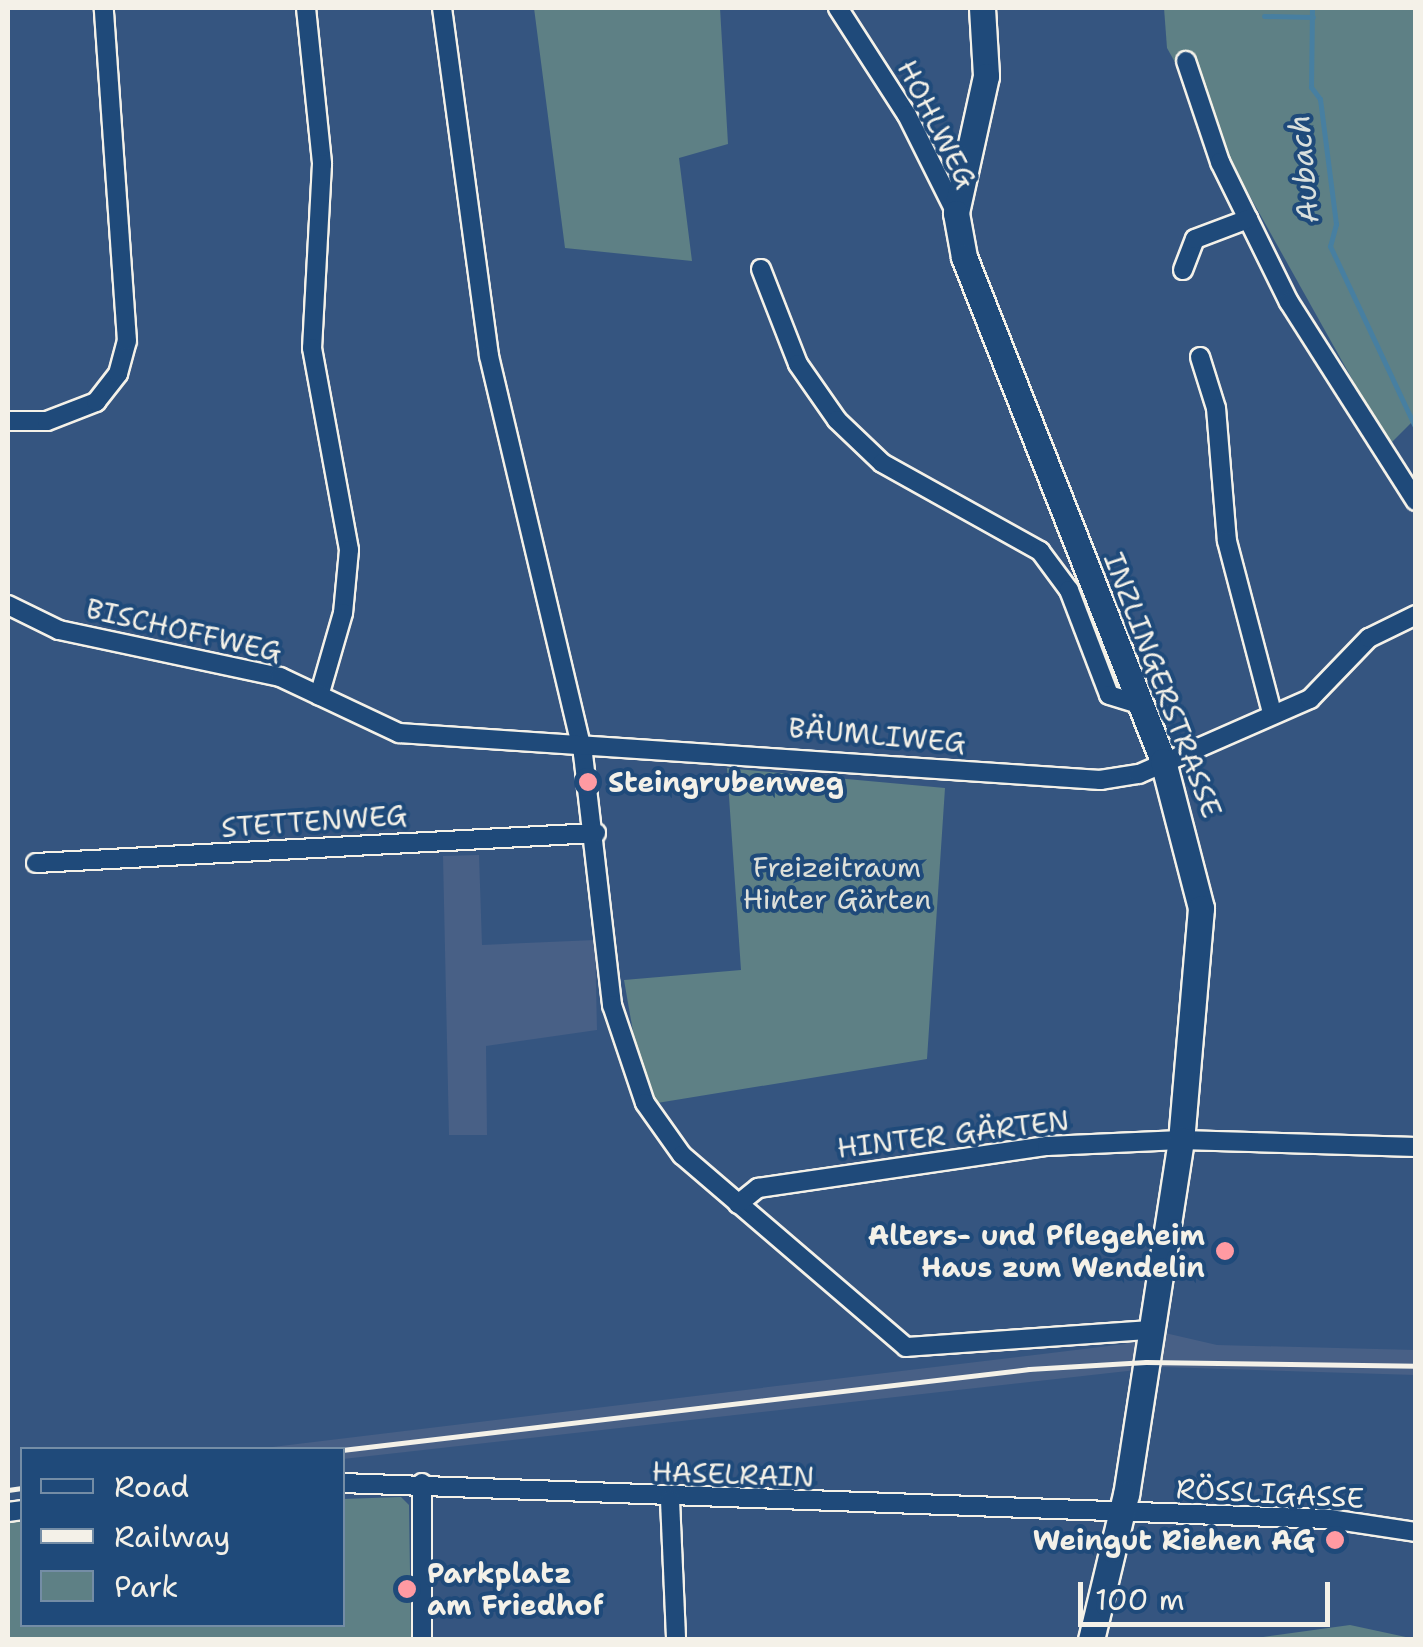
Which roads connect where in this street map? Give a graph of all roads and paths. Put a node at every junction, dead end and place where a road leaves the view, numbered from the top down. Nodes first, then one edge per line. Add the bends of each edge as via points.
1 (104, 8) edge
2 (306, 8) edge
3 (442, 8) edge
4 (838, 8) edge
5 (982, 8) edge
6 (1186, 61) dead end
7 (956, 213) junction
8 (1248, 219) junction
9 (761, 269) dead end
10 (1183, 270) dead end
11 (1200, 357) dead end
12 (8, 421) edge
13 (1416, 501) edge
14 (8, 605) edge
15 (1416, 614) edge
16 (319, 696) junction
17 (1142, 705) junction
18 (1272, 713) junction
19 (582, 744) junction
20 (1163, 761) junction
21 (596, 833) junction
22 (36, 862) dead end
23 (1181, 1140) junction
24 (1416, 1147) edge
25 (738, 1204) junction
26 (1152, 1330) junction
27 (345, 1483) edge
28 (422, 1483) junction
29 (670, 1500) junction
30 (1121, 1515) junction
31 (1416, 1532) edge
32 (422, 1640) edge
33 (676, 1640) edge
34 (1090, 1640) edge

1 - 12 street via 127,341 118,374 96,402 47,422
2 - 16 street via 322,164 312,348 349,550 343,613
3 - 19 street via 489,356
4 - 7 street, HOHLWEG via 906,114
5 - 7 street, INZLINGERSTRASSE via 986,76
6 - 8 street
7 - 17 street, INZLINGERSTRASSE via 964,257
8 - 10 street via 1195,240
8 - 13 street via 1289,302
9 - 17 street via 798,364 830,412 882,463 1040,551 1068,590 1109,695
11 - 18 street via 1216,408 1227,541
14 - 16 street, BISCHOFFWEG via 59,630 280,678
15 - 18 street, BÄUMLIWEG via 1369,638 1310,698
16 - 19 street, BISCHOFFWEG via 399,733
17 - 20 street, INZLINGERSTRASSE
18 - 20 street, BÄUMLIWEG
19 - 20 street, BÄUMLIWEG via 1100,780
19 - 21 street
20 - 23 street, INZLINGERSTRASSE via 1201,908
21 - 22 street, STETTENWEG
21 - 25 street via 612,1005 635,1083 682,1155
23 - 24 street, HINTER GÄRTEN
23 - 25 street, HINTER GÄRTEN via 1047,1146 758,1188
23 - 26 street, INZLINGERSTRASSE
25 - 26 street via 906,1348
26 - 30 street, INZLINGERSTRASSE
27 - 28 street, HASELRAIN
28 - 29 street, HASELRAIN
28 - 32 street
29 - 30 street, HASELRAIN
29 - 33 street
30 - 31 street, RÖSSLIGASSE via 1330,1519
30 - 34 street, INZLINGERSTRASSE

